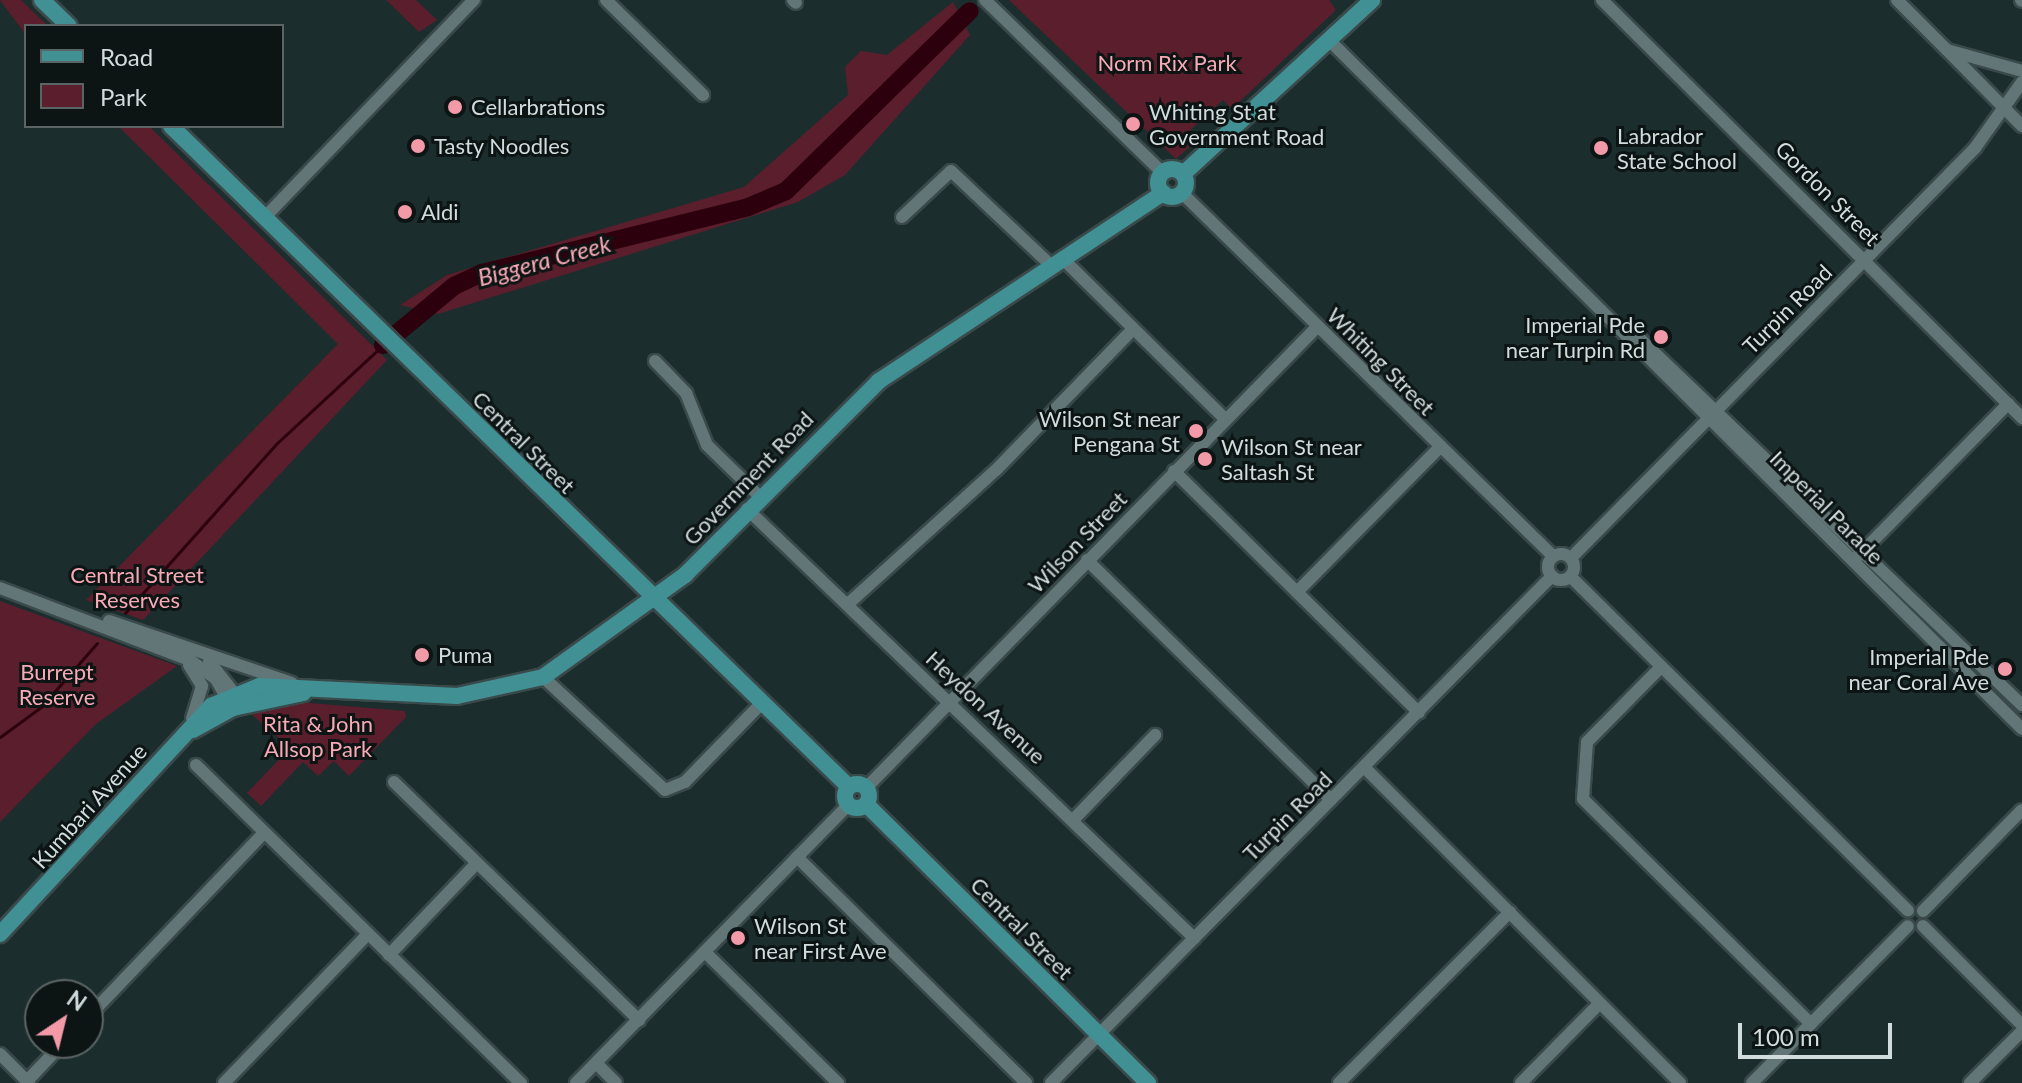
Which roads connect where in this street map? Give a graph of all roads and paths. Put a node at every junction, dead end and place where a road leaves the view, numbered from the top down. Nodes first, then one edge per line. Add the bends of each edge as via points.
1 (42, 0) edge
2 (474, 0) edge
3 (606, 0) edge
4 (985, 0) edge
5 (1372, 0) edge
6 (1602, 0) edge
7 (1897, 0) edge
8 (67, 24) edge
9 (1329, 40) junction
10 (1947, 50) junction
11 (2022, 71) edge
12 (2022, 82) edge
13 (703, 95) dead end
14 (2007, 111) junction
15 (2022, 126) edge
16 (173, 128) edge
17 (1163, 173) junction
18 (1183, 174) junction
19 (1163, 193) junction
20 (1182, 193) junction
21 (902, 217) dead end
22 (264, 218) junction
23 (1865, 259) junction
24 (1058, 264) junction
25 (1318, 326) junction
26 (1133, 329) junction
27 (655, 361) dead end
28 (2008, 404) junction
29 (1712, 413) junction
30 (2022, 418) edge
31 (1225, 419) junction
32 (1440, 447) junction
33 (1174, 471) junction
34 (759, 496) junction
35 (747, 509) junction
36 (1862, 551) junction
37 (1553, 556) junction
38 (1571, 558) junction
39 (1087, 560) junction
40 (1853, 561) junction
41 (1552, 576) junction
42 (1571, 577) junction
43 (0, 588) edge
44 (1297, 592) junction
45 (655, 600) junction
46 (848, 604) junction
47 (1927, 612) junction
48 (1915, 624) junction
49 (178, 651) junction
50 (1661, 667) junction
51 (543, 677) junction
52 (292, 683) junction
53 (332, 690) junction
54 (950, 701) junction
55 (235, 702) junction
56 (760, 705) junction
57 (2022, 705) edge
58 (1419, 713) junction
59 (192, 719) junction
60 (2022, 729) edge
61 (1155, 735) dead end
62 (176, 741) junction
63 (196, 765) dead end
64 (1364, 767) junction
65 (394, 782) dead end
66 (857, 796) junction
67 (1331, 800) junction
68 (2022, 810) edge
69 (1074, 819) junction
70 (264, 833) junction
71 (797, 857) junction
72 (477, 863) junction
73 (1908, 910) junction
74 (1923, 911) junction
75 (1510, 912) junction
76 (1908, 926) junction
77 (1923, 926) junction
78 (0, 934) edge
79 (368, 934) junction
80 (1194, 938) junction
81 (705, 952) junction
82 (389, 955) junction
83 (104, 1000) edge
84 (1600, 1003) junction
85 (639, 1020) junction
86 (1811, 1024) junction
87 (2022, 1025) edge
88 (2022, 1031) edge
89 (1098, 1034) junction
90 (0, 1054) edge
91 (49, 1059) edge
92 (596, 1063) junction
93 (28, 1082) edge
94 (224, 1083) edge
95 (521, 1083) edge
96 (576, 1083) edge
97 (616, 1083) edge
98 (838, 1083) edge
99 (1026, 1083) edge
100 (1051, 1083) edge
101 (1148, 1083) edge
102 (1339, 1083) edge
103 (1521, 1083) edge
104 (1680, 1083) edge
105 (1752, 1083) edge
106 (1970, 1083) edge

1 - 8 main road
2 - 22 street
3 - 13 street
4 - 17 street
5 - 9 main road
6 - 23 street, Gordon Street
7 - 10 street
9 - 18 main road
9 - 29 street, Imperial Parade
10 - 11 street
10 - 14 street
12 - 14 street, Turpin Road
14 - 15 street
14 - 23 street, Turpin Road
16 - 22 main road, Central Street
17 - 18 main road
17 - 19 main road
18 - 20 main road
19 - 20 main road
19 - 24 main road, Government Road
20 - 25 street, Whiting Street
21 - 24 street via 951,171
22 - 45 main road, Central Street
23 - 28 street, Gordon Street
23 - 29 street, Turpin Road
24 - 26 street
24 - 34 main road, Government Road via 879,381
25 - 31 street, Wilson Street
25 - 32 street, Whiting Street
26 - 31 street
26 - 46 street via 996,470
27 - 34 street via 686,393 707,445
28 - 30 street, Gordon Street
28 - 36 street
29 - 36 street, Imperial Parade
29 - 38 street, Turpin Road
29 - 40 street, Imperial Parade
31 - 33 street, Wilson Street
32 - 37 street, Whiting Street
32 - 44 street
33 - 39 street, Wilson Street
33 - 44 street
34 - 35 main road, Government Road
35 - 45 main road, Government Road
35 - 46 street, Heydon Avenue
36 - 40 street
36 - 47 street, Imperial Parade
37 - 38 street
37 - 41 street
38 - 42 street
39 - 54 street, Wilson Street
39 - 67 street
40 - 48 street, Imperial Parade
41 - 42 street
41 - 58 street, Turpin Road
42 - 50 street
43 - 49 street, Government Road
44 - 58 street
45 - 51 main road, Government Road
45 - 56 main road, Central Street
46 - 54 street, Heydon Avenue
47 - 48 street
47 - 57 street, Imperial Parade
48 - 60 street, Imperial Parade
49 - 52 street, Government Road
49 - 55 street, Government Road via 207,669
49 - 59 street via 198,672 202,686
50 - 73 street
50 - 86 street via 1587,742 1583,799
51 - 53 main road, Government Road via 457,696
51 - 56 street via 665,790 685,782
52 - 53 main road, Government Road
52 - 55 main road, Government Road
53 - 55 main road, Government Road
54 - 66 street, Wilson Street
54 - 69 street, Heydon Avenue
55 - 59 main road, Kumbari Avenue
55 - 62 main road, Kumbari Avenue
56 - 66 main road, Central Street
58 - 64 street, Turpin Road
59 - 62 main road, Kumbari Avenue
61 - 69 street
62 - 78 main road, Kumbari Avenue
63 - 70 street
64 - 67 street, Turpin Road
64 - 75 street
65 - 72 street
66 - 71 street, Wilson Street
66 - 89 main road, Central Street
67 - 80 street, Turpin Road
68 - 74 street
69 - 80 street, Heydon Avenue
70 - 79 street
70 - 83 street
71 - 81 street, Wilson Street
71 - 99 street
72 - 82 street
72 - 85 street
73 - 74 street
73 - 76 street
74 - 77 street
75 - 84 street
75 - 102 street
76 - 77 street
76 - 86 street
77 - 87 street
79 - 82 street
79 - 94 street
80 - 89 street, Turpin Road
81 - 85 street, Wilson Street
81 - 98 street
82 - 95 street
84 - 103 street
84 - 104 street
85 - 92 street, Wilson Street
86 - 105 street
88 - 106 street
89 - 100 street, Turpin Road
89 - 101 main road, Central Street
90 - 93 street
91 - 93 street
92 - 96 street, Wilson Street
92 - 97 street

